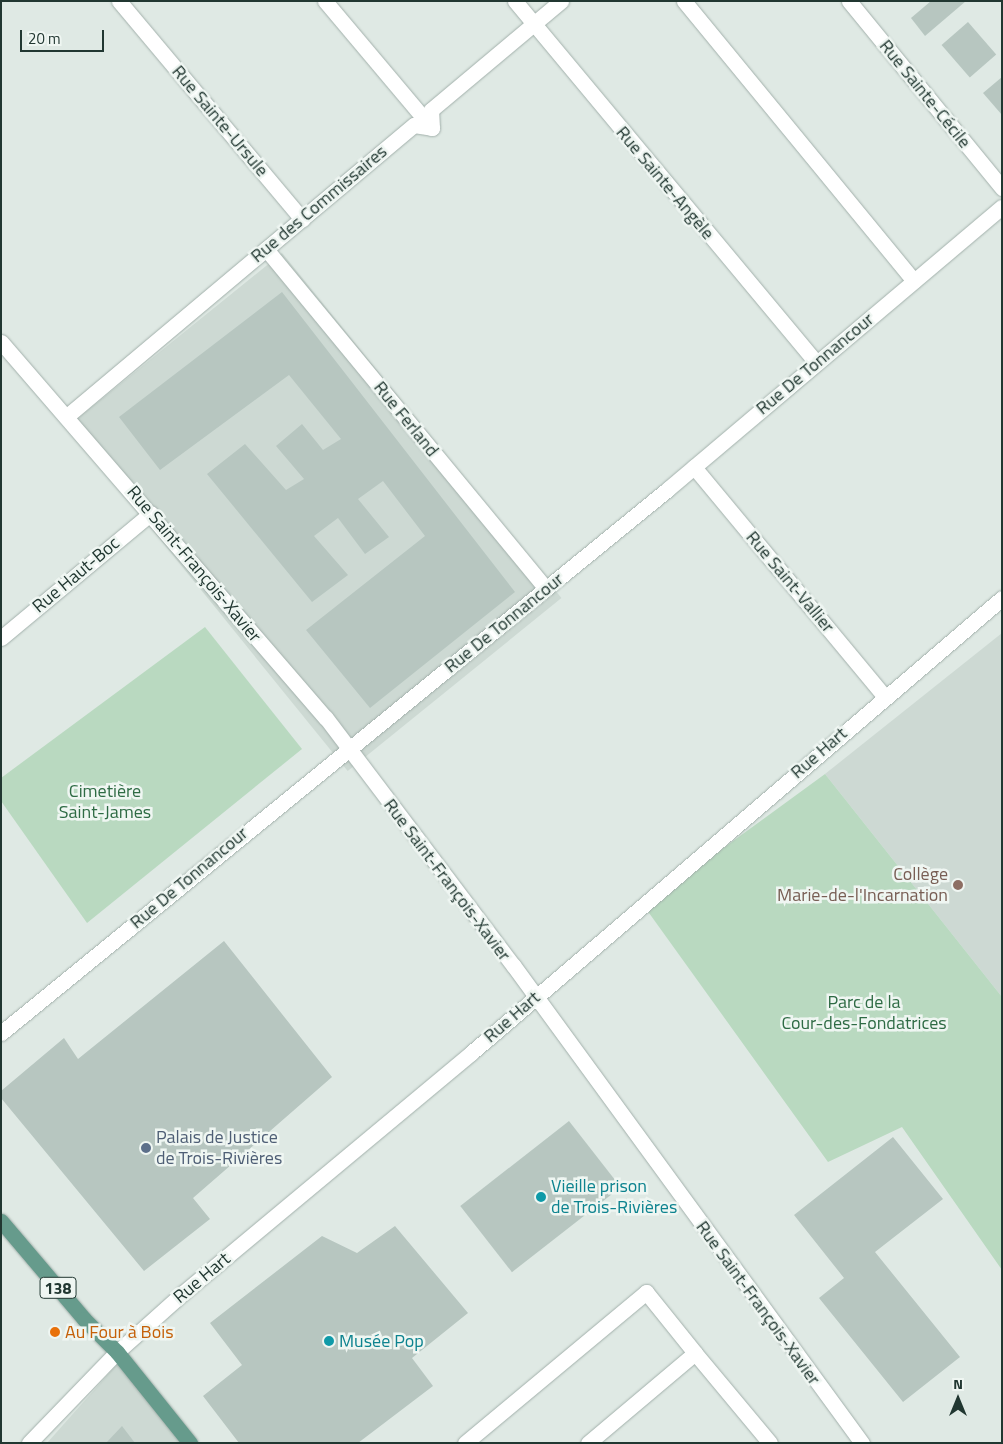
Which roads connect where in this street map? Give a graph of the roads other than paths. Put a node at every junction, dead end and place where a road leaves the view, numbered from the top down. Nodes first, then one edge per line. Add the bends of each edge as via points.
1 (119, 1) edge
2 (325, 1) edge
3 (515, 1) edge
4 (561, 1) edge
5 (684, 1) edge
6 (849, 1) edge
7 (533, 24) junction
8 (432, 128) junction
9 (1002, 188) edge
10 (1002, 207) edge
11 (302, 219) junction
12 (266, 249) junction
13 (914, 281) junction
14 (1, 342) edge
15 (817, 364) junction
16 (67, 416) junction
17 (694, 467) junction
18 (151, 513) junction
19 (546, 589) junction
20 (1002, 598) edge
21 (1, 638) edge
22 (885, 697) junction
23 (349, 750) junction
24 (535, 996) junction
25 (1, 1033) edge
26 (1, 1221) edge
27 (116, 1352) junction
28 (694, 1353) junction
29 (29, 1443) edge
30 (190, 1443) edge
31 (465, 1443) edge
32 (588, 1443) edge
33 (770, 1443) edge
34 (862, 1443) edge

1 - 11 street, Rue Sainte-Ursule
2 - 8 street
3 - 7 street, Rue Sainte-Angèle
4 - 7 street
5 - 13 street
6 - 9 street, Rue Sainte-Cécile
7 - 8 street via 431,110
7 - 15 street, Rue Sainte-Angèle
8 - 11 street, Rue des Commissaires via 414,125
10 - 13 street, Rue De Tonnancour
11 - 12 street, Rue des Commissaires
12 - 16 street, Rue des Commissaires
12 - 19 street, Rue Ferland
13 - 15 street, Rue De Tonnancour
14 - 16 street, Rue Saint-François-Xavier
15 - 17 street, Rue De Tonnancour
16 - 18 street, Rue Saint-François-Xavier
17 - 19 street, Rue De Tonnancour
17 - 22 street, Rue Saint-Vallier
18 - 21 street, Rue Haut-Boc
18 - 23 street, Rue Saint-François-Xavier via 326,718
19 - 23 street, Rue De Tonnancour
20 - 22 street, Rue Hart
22 - 24 street, Rue Hart
23 - 24 street, Rue Saint-François-Xavier
23 - 25 street, Rue De Tonnancour
24 - 27 street, Rue Hart
24 - 34 street, Rue Saint-François-Xavier
26 - 27 main road, 138
27 - 29 street, Rue Hart
27 - 30 main road, 138
28 - 31 street via 646,1292
28 - 32 street
28 - 33 street

